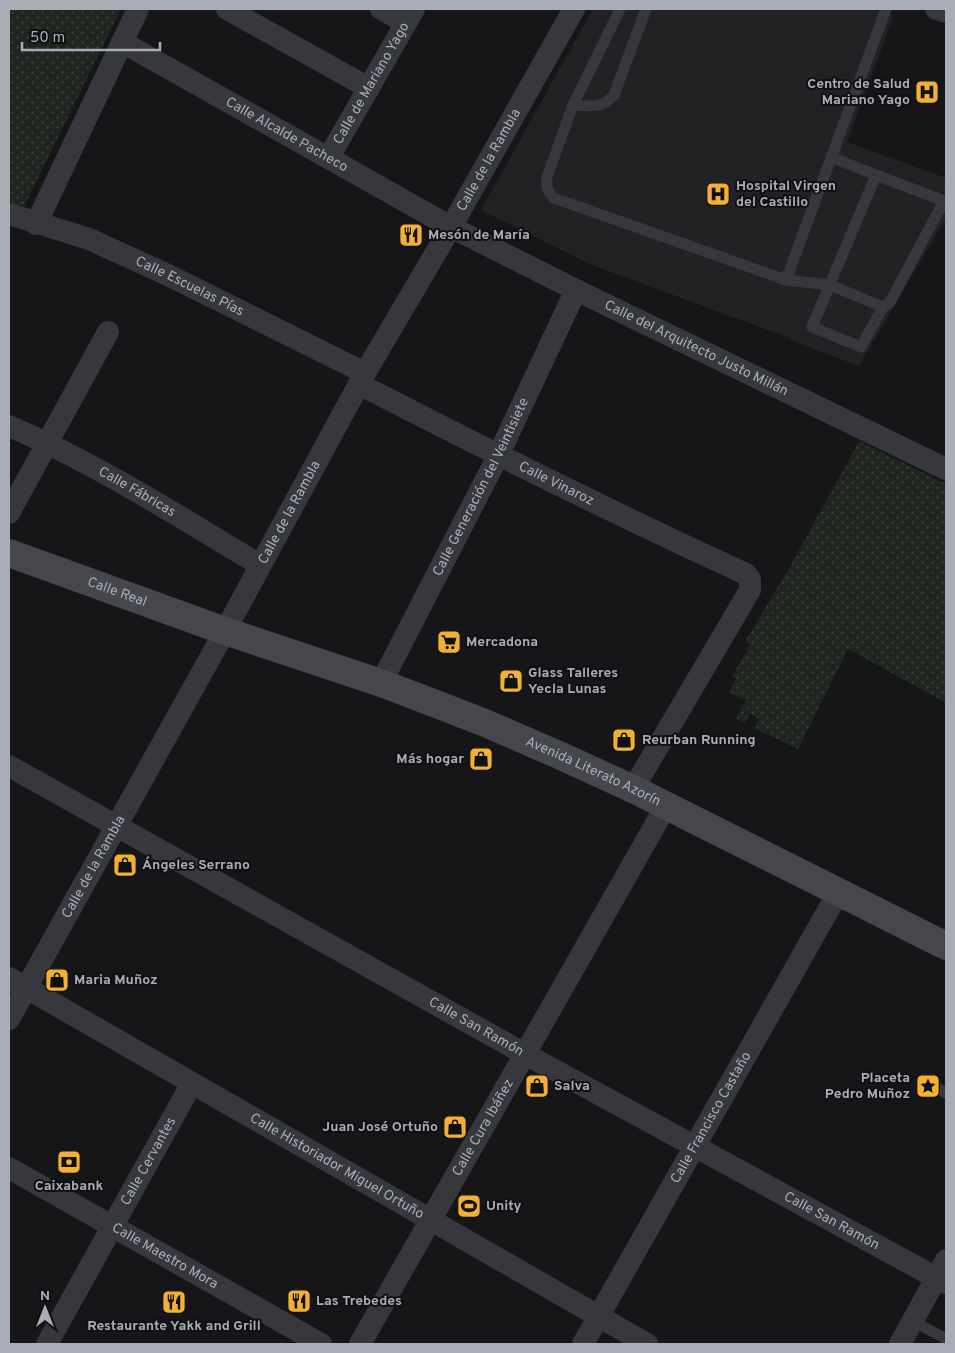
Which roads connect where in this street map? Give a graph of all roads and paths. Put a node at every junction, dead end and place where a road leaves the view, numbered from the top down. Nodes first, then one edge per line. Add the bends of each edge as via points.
1 (138, 9) edge
2 (227, 9) edge
3 (381, 9) edge
4 (574, 9) edge
5 (620, 9) edge
6 (646, 9) edge
7 (886, 9) edge
8 (936, 9) edge
9 (946, 12) edge
10 (410, 16) edge
11 (122, 42) junction
12 (369, 88) junction
13 (573, 105) junction
14 (329, 157) junction
15 (832, 157) junction
16 (876, 175) junction
17 (9, 214) edge
18 (36, 224) junction
19 (452, 227) junction
20 (786, 280) junction
21 (830, 285) junction
22 (576, 290) junction
23 (883, 307) junction
24 (108, 332) dead end
25 (362, 379) junction
26 (9, 426) edge
27 (46, 442) junction
28 (498, 456) junction
29 (945, 468) edge
30 (9, 513) edge
31 (9, 553) edge
32 (260, 565) junction
33 (225, 631) junction
34 (381, 683) junction
35 (9, 766) edge
36 (633, 789) junction
37 (666, 806) junction
38 (116, 825) junction
39 (839, 891) junction
40 (946, 946) edge
41 (17, 983) edge
42 (9, 1019) edge
43 (525, 1054) junction
44 (192, 1083) junction
45 (926, 1083) dead end
46 (946, 1093) edge
47 (695, 1146) junction
48 (9, 1168) edge
49 (431, 1221) junction
50 (113, 1227) junction
51 (943, 1274) edge
52 (599, 1317) junction
53 (913, 1321) junction
54 (946, 1339) edge
55 (47, 1344) edge
56 (321, 1344) edge
57 (360, 1344) edge
58 (583, 1344) edge
59 (647, 1344) edge
60 (900, 1344) edge

1 - 11 street
2 - 12 street
3 - 10 street
4 - 19 street, Calle de la Rambla
5 - 13 lane
6 - 13 lane via 614,95 602,104
7 - 15 lane
8 - 9 street
10 - 12 street, Calle de Mariano Yago
11 - 14 street, Calle Alcalde Pacheco
11 - 18 street
12 - 14 street, Calle de Mariano Yago
13 - 20 lane via 547,177 548,192 554,198
14 - 19 street, Calle Alcalde Pacheco
15 - 16 lane
15 - 20 lane
16 - 21 lane
16 - 23 lane via 944,201 890,302
17 - 18 street, Calle Escuelas Pías
18 - 25 street, Calle Escuelas Pías via 90,239 168,275
19 - 22 street, Calle del Arquitecto Justo Millán
19 - 25 street, Calle de la Rambla
20 - 21 lane
21 - 23 lane
21 - 23 lane via 812,327 861,347
22 - 28 street, Calle Generación del Veintisiete
22 - 29 street, Calle del Arquitecto Justo Millán
24 - 27 street
25 - 28 street, Calle Vinaroz
25 - 32 street, Calle de la Rambla
26 - 27 street, Calle Fábricas
27 - 30 street
27 - 32 street, Calle Fábricas
28 - 34 street, Calle Generación del Veintisiete
28 - 36 street, Calle Vinaroz via 746,574 750,579 746,598
31 - 33 main road, Calle Real
32 - 33 street, Calle de la Rambla
33 - 34 main road, Avenida Literato Azorín
33 - 38 street, Calle de la Rambla
34 - 36 main road, Avenida Literato Azorín via 485,723
35 - 38 street, Calle San Ramón
36 - 37 main road, Avenida Literato Azorín
37 - 39 main road, Avenida Literato Azorín
37 - 43 street, Calle Cura Ibáñez
38 - 41 street, Calle de la Rambla
38 - 43 street, Calle San Ramón
39 - 40 main road, Avenida Literato Azorín
39 - 47 street, Calle Francisco Castaño
41 - 42 street, Calle de la Rambla
41 - 44 street, Calle Historiador Miguel Ortuño
43 - 47 street, Calle San Ramón
43 - 49 street, Calle Cura Ibáñez
44 - 49 street, Calle Historiador Miguel Ortuño
44 - 50 street, Calle Cervantes
45 - 46 lane
47 - 51 street, Calle San Ramón
47 - 52 street, Calle Francisco Castaño
48 - 50 street, Calle Maestro Mora
49 - 52 street, Calle Historiador Miguel Ortuño
49 - 57 street, Calle Cura Ibáñez
50 - 55 street, Calle Cervantes
50 - 56 street, Calle Maestro Mora
51 - 53 street
52 - 58 street, Calle Francisco Castaño
52 - 59 street, Calle Historiador Miguel Ortuño
53 - 54 lane
53 - 60 street

